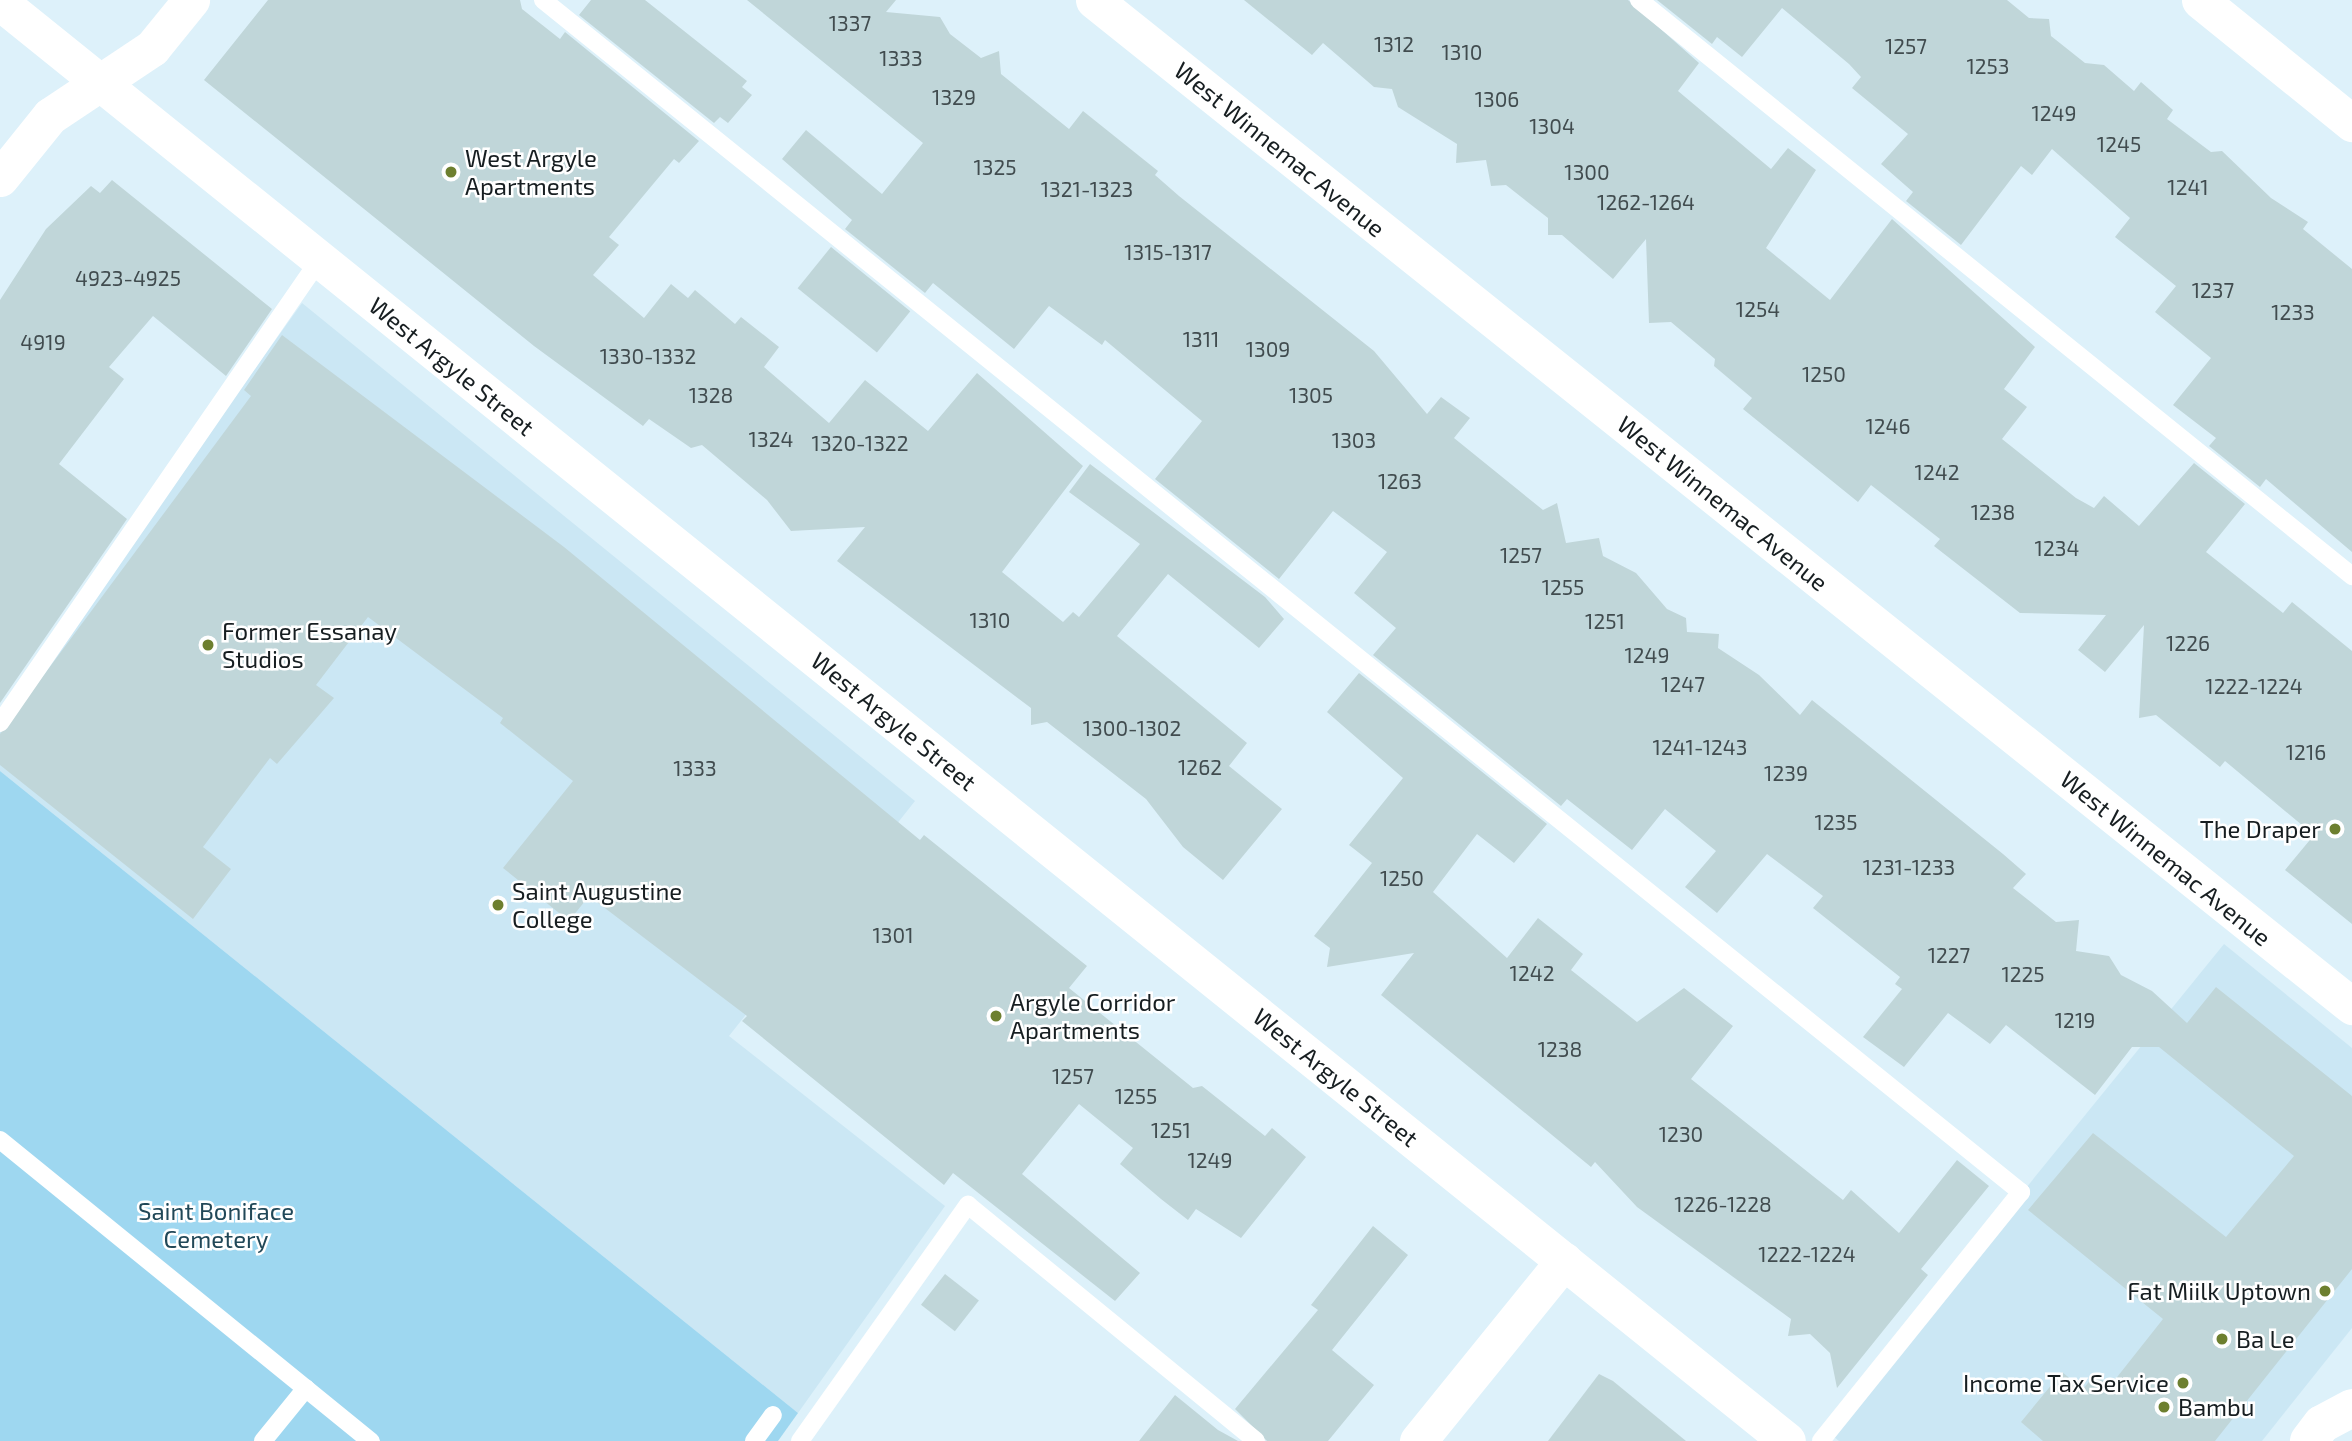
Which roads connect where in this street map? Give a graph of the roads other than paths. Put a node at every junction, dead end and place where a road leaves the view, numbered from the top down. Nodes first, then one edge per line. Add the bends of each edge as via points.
1 (191, 0) edge
2 (543, 0) edge
3 (1094, 0) edge
4 (1639, 0) edge
5 (2200, 0) edge
6 (0, 2) edge
7 (101, 83) junction
8 (2352, 123) edge
9 (0, 178) edge
10 (320, 260) junction
11 (2352, 576) edge
12 (0, 723) edge
13 (2352, 1006) edge
14 (0, 1140) edge
15 (1564, 1261) junction
16 (306, 1388) junction
17 (2352, 1408) edge
18 (772, 1415) dead end
19 (263, 1441) edge
20 (371, 1441) edge
21 (754, 1441) edge
22 (800, 1441) edge
23 (1256, 1441) edge
24 (1418, 1441) edge
25 (1787, 1441) edge
26 (1821, 1441) edge
27 (2309, 1441) edge

1 - 7 street via 152,48
2 - 26 lane via 2021,1192
3 - 13 street, West Winnemac Avenue
4 - 11 lane
5 - 8 street
6 - 7 street, West Argyle Street
7 - 9 street via 50,116
7 - 10 street, West Argyle Street
10 - 12 lane
10 - 15 street, West Argyle Street
14 - 16 lane
15 - 24 street
15 - 25 street, West Argyle Street
16 - 19 lane
16 - 20 lane
17 - 27 main road via 2322,1424
18 - 21 lane
22 - 23 lane via 968,1205

